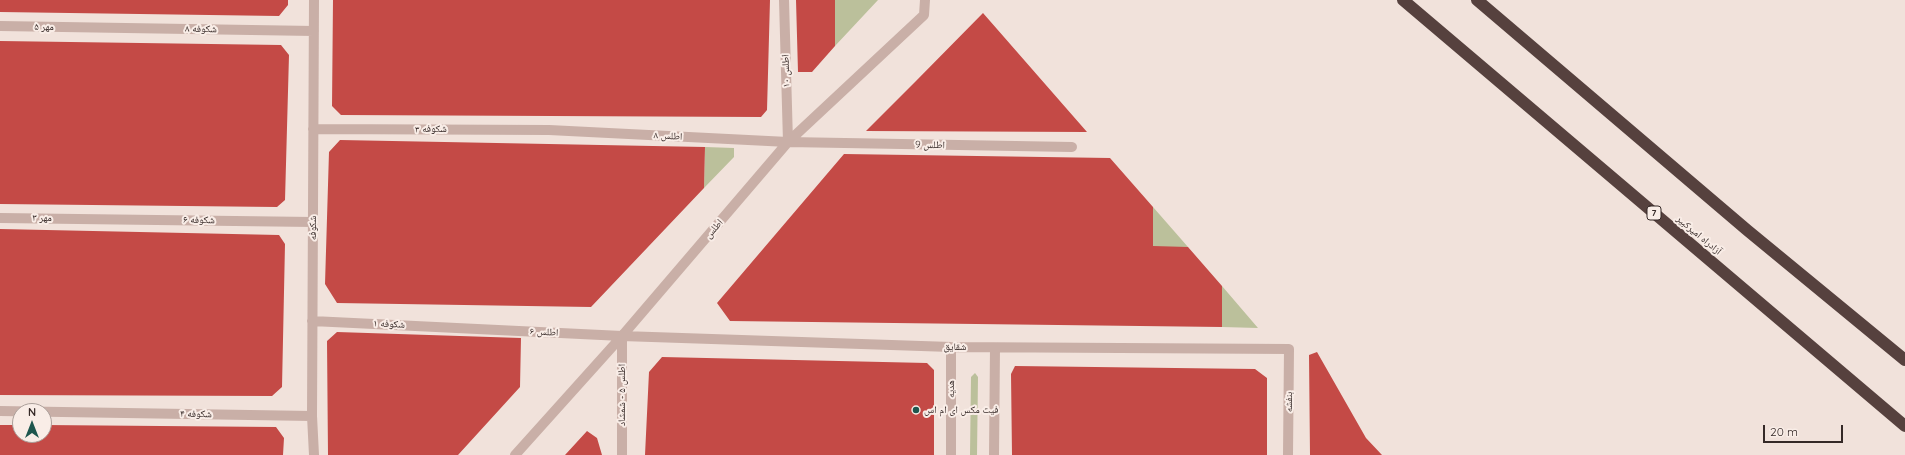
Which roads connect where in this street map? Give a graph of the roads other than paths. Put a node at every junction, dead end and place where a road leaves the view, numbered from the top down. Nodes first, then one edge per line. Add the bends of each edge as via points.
1 (314, 0) edge
2 (784, 0) edge
3 (925, 0) edge
4 (1403, 0) edge
5 (1478, 0) edge
6 (0, 26) edge
7 (89, 27) joint
8 (314, 31) junction
9 (313, 129) junction
10 (549, 130) joint
11 (788, 142) junction
12 (1072, 147) dead end
13 (0, 218) edge
14 (84, 219) joint
15 (313, 222) junction
16 (312, 321) junction
17 (465, 328) joint
18 (622, 336) junction
19 (951, 347) junction
20 (995, 348) junction
21 (1289, 349) joint
22 (1905, 360) edge
23 (0, 411) edge
24 (312, 416) junction
25 (1905, 426) edge
26 (314, 455) edge
27 (515, 455) edge
28 (622, 455) edge
29 (951, 455) edge
30 (994, 455) edge
31 (1288, 455) edge

1 - 8 street, شکوفه
2 - 11 street, اطلس ۱۰
3 - 11 street, اطلس via 924,15
4 - 25 highway, آزادراه امیرکبیر / 7
5 - 22 highway via 1747,230
6 - 7 street, مهر ۵
7 - 8 street, شکوفه ۸
8 - 9 street, شکوفه
9 - 10 street, شکوفه ۳
9 - 15 street, شکوفه
10 - 11 street, اطلس ۸
11 - 12 street, اطلس 9
11 - 18 street, اطلس
13 - 14 street, مهر ۳
14 - 15 street, شکوفه ۶
15 - 16 street, شکوفه
16 - 17 street, شکوفه ۱
16 - 24 street, شکوفه
17 - 18 street, اطلس ۶
18 - 19 street, شقایق
18 - 27 street, اطلس
18 - 28 street, اطلس ۵ - شمشاد
19 - 20 street, شقایق
19 - 29 street, هدیه
20 - 21 street, شقایق
20 - 30 street
21 - 31 street, بنفشه
23 - 24 street, شکوفه ۴
24 - 26 street, شکوفه

